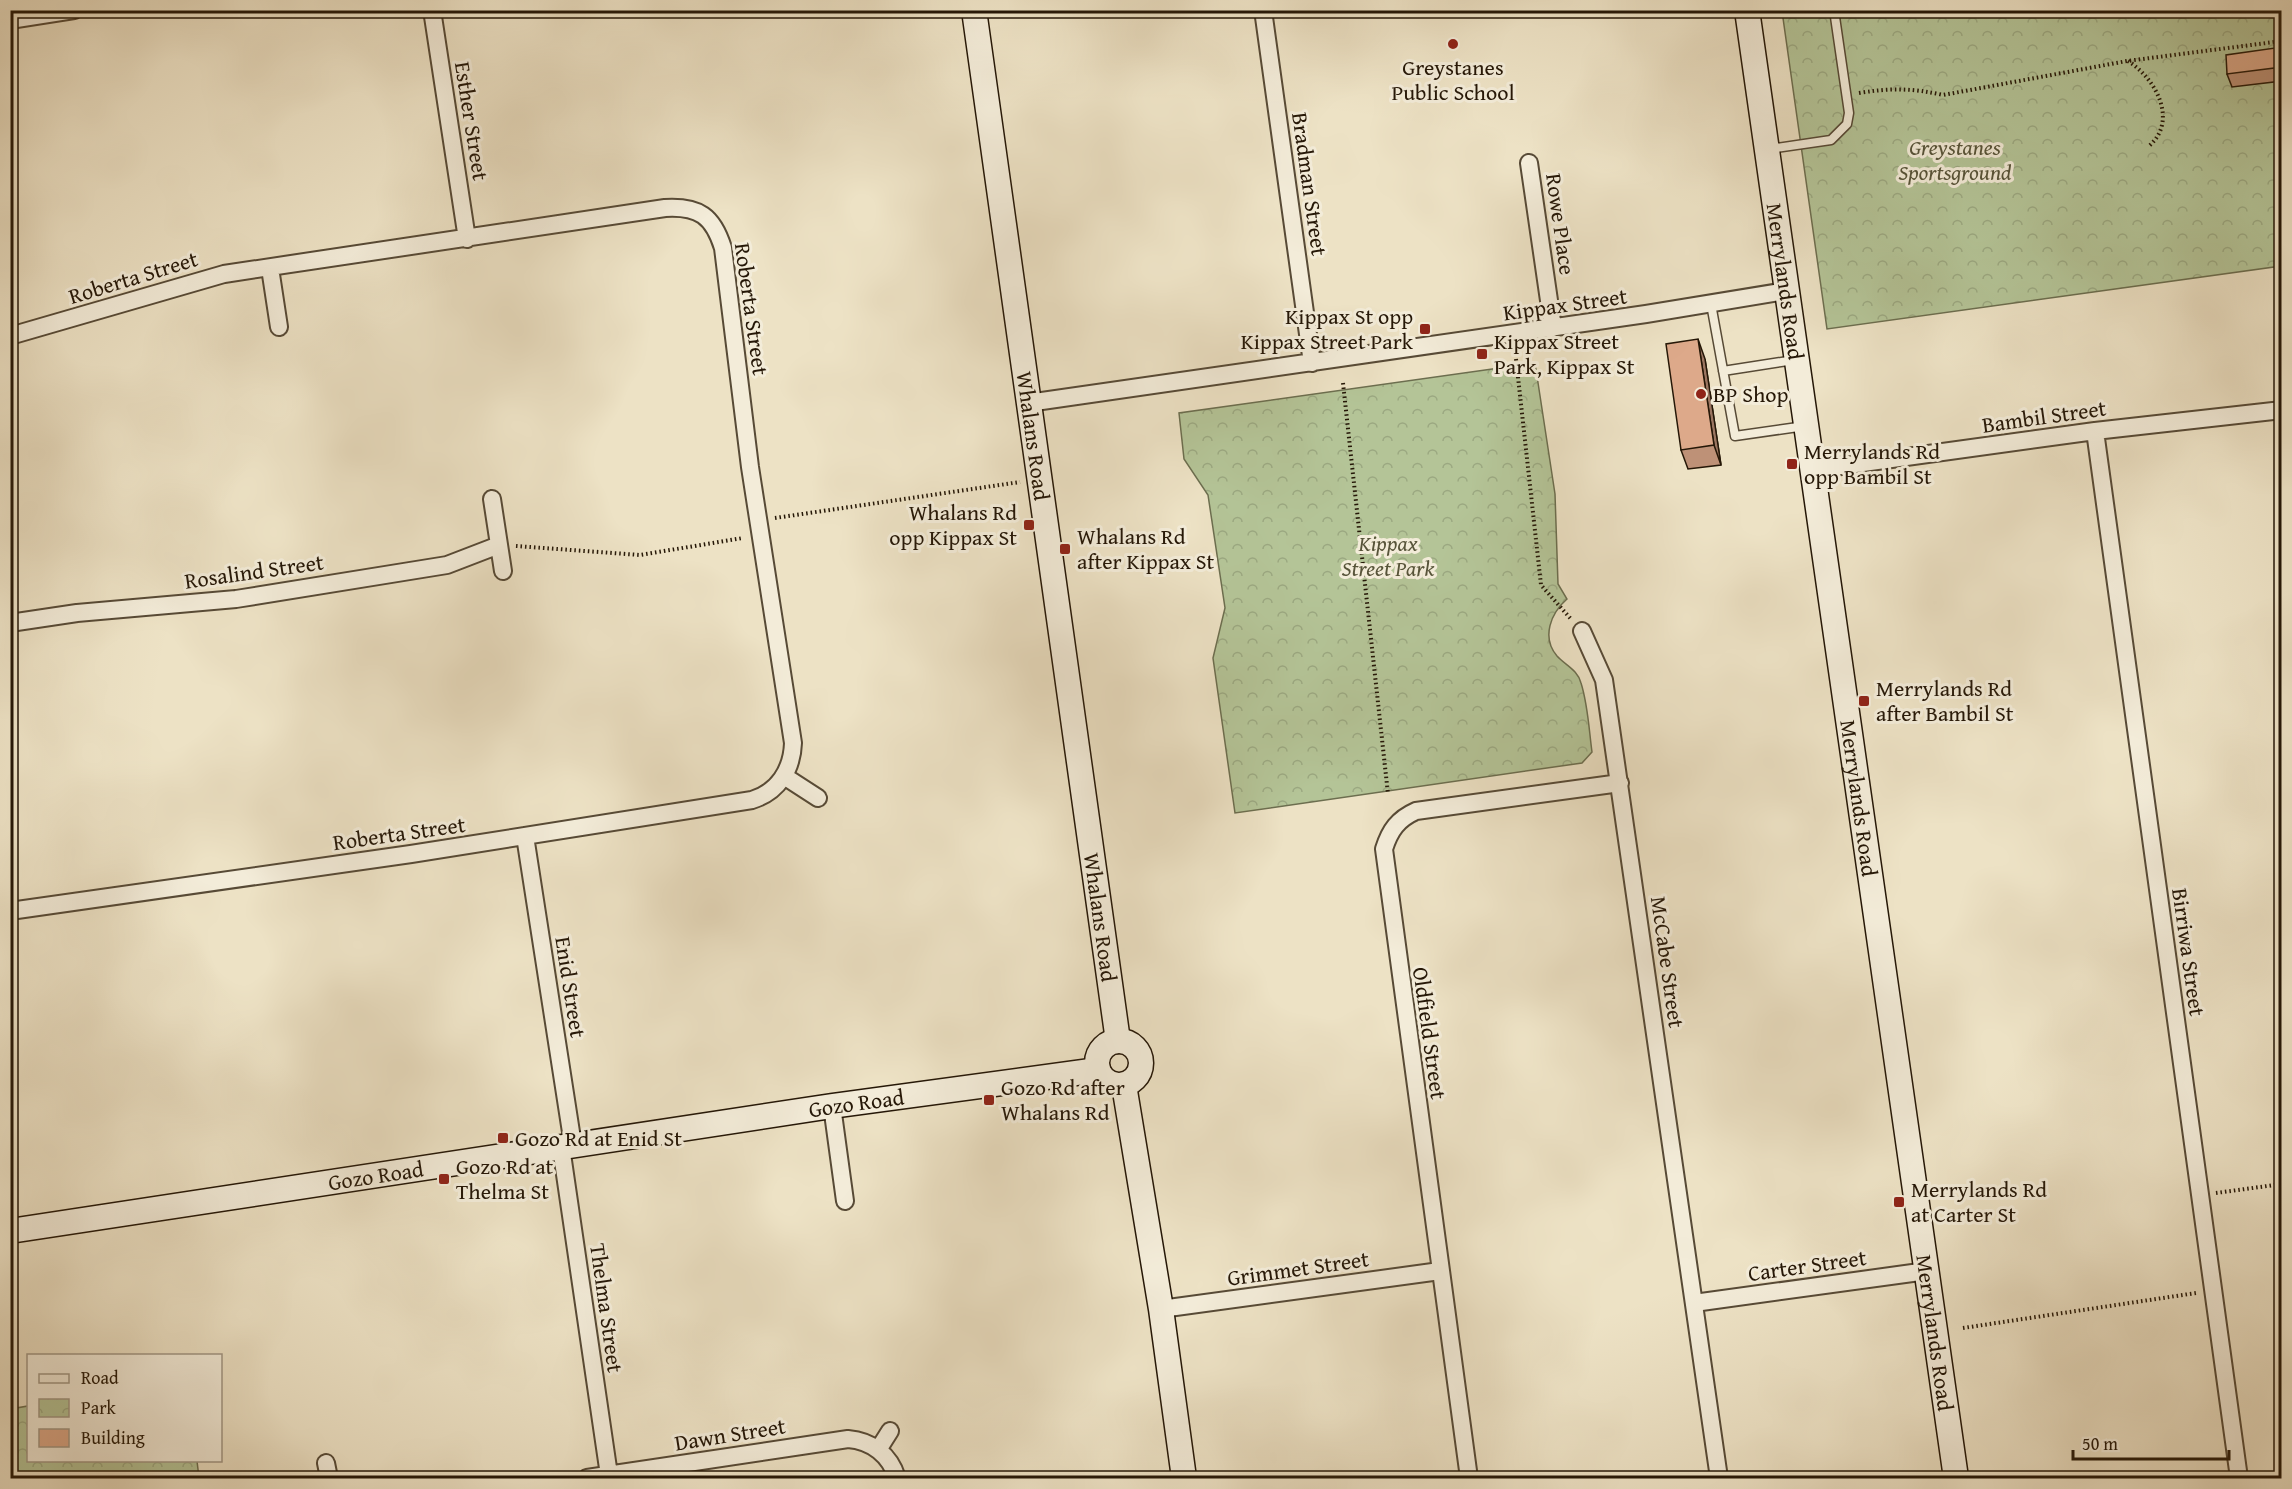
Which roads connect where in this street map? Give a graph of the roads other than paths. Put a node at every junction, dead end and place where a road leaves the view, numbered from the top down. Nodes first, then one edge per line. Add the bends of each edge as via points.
1 (74, 10) edge
2 (432, 10) edge
3 (974, 10) edge
4 (1263, 10) edge
5 (1747, 10) edge
6 (1834, 10) edge
7 (10, 20) edge
8 (1767, 149) junction
9 (1529, 163) dead end
10 (467, 239) junction
11 (270, 268) junction
12 (1786, 291) junction
13 (1711, 304) junction
14 (279, 327) dead end
15 (1553, 328) junction
16 (10, 336) edge
17 (1796, 360) junction
18 (1312, 363) junction
19 (1723, 371) junction
20 (1028, 403) junction
21 (2282, 410) edge
22 (1805, 426) junction
23 (2095, 431) junction
24 (1812, 470) junction
25 (492, 499) dead end
26 (499, 545) junction
27 (503, 571) dead end
28 (10, 623) edge
29 (1582, 631) road end
30 (784, 776) junction
31 (1620, 783) junction
32 (819, 798) dead end
33 (525, 836) junction
34 (10, 911) edge
35 (1118, 1041) junction
36 (1098, 1070) junction
37 (1124, 1085) junction
38 (832, 1106) junction
39 (567, 1146) junction
40 (845, 1201) dead end
41 (10, 1231) edge
42 (1440, 1271) junction
43 (1927, 1271) junction
44 (1694, 1303) junction
45 (1161, 1309) junction
46 (890, 1431) dead end
47 (878, 1450) junction
48 (609, 1475) junction
49 (587, 1479) edge
50 (897, 1479) edge
51 (1184, 1479) edge
52 (1469, 1479) edge
53 (1719, 1479) edge
54 (1956, 1479) edge
55 (2239, 1479) edge

1 - 7 street
2 - 10 street, Esther Street
3 - 20 street, Whalans Road
4 - 18 street, Bradman Street
5 - 8 street, Merrylands Road
6 - 8 lane via 1850,113 1847,124 1831,140
8 - 12 street, Merrylands Road
9 - 15 street, Rowe Place
10 - 11 street, Roberta Street
10 - 30 street, Roberta Street via 665,208 690,208 700,212 713,226 723,248 750,467 792,743 791,761
11 - 14 street
11 - 16 street, Roberta Street via 213,276
12 - 13 street, Kippax Street
12 - 17 street, Merrylands Road
13 - 15 street, Kippax Street
13 - 19 lane
15 - 18 street, Kippax Street
17 - 19 lane
17 - 22 street, Merrylands Road
18 - 20 street, Kippax Street
19 - 22 lane via 1735,436
20 - 35 street, Whalans Road
21 - 23 street, Bambil Street
22 - 24 street, Merrylands Road
23 - 24 street, Bambil Street
23 - 55 street, Birriwa Street
24 - 43 street, Merrylands Road
25 - 26 street
26 - 27 street
26 - 28 street, Rosalind Street via 456,563 349,581 236,599
29 - 31 street, McCabe Street via 1604,681
30 - 32 street
30 - 33 street, Roberta Street via 772,790 752,800
31 - 42 street, Oldfield Street via 1428,807 1405,816 1388,837 1384,862
31 - 44 street, McCabe Street
33 - 34 street, Roberta Street
33 - 39 street, Enid Street
35 - 36 street via 1101,1049
35 - 37 street via 1134,1047 1141,1061 1138,1075
36 - 37 street via 1109,1083
36 - 38 street, Gozo Road
37 - 45 street
38 - 39 street, Gozo Road
38 - 40 street
39 - 41 street, Gozo Road
39 - 48 street, Thelma Street
42 - 45 street, Grimmet Street
42 - 52 street, Oldfield Street
43 - 44 street, Carter Street
43 - 54 street, Merrylands Road
44 - 53 street
45 - 51 street
46 - 47 street
47 - 48 street, Dawn Street via 865,1442 839,1440
47 - 50 street
48 - 49 street, Dawn Street

